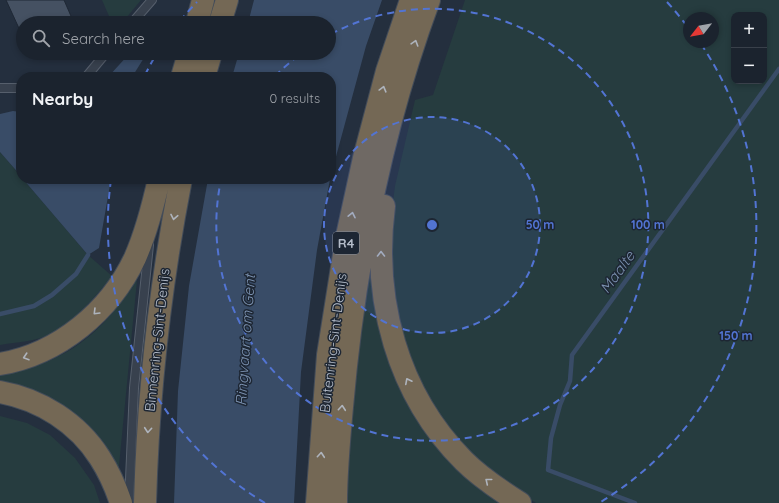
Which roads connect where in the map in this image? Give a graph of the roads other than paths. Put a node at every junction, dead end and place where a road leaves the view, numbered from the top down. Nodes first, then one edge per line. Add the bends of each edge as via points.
1 (152, 0) edge
2 (203, 0) edge
3 (227, 0) edge
4 (411, 0) edge
5 (429, 0) edge
6 (138, 16) edge
7 (199, 16) edge
8 (222, 16) edge
9 (100, 60) edge
10 (187, 60) edge
11 (209, 60) edge
12 (90, 72) edge
13 (183, 72) edge
14 (205, 72) edge
15 (403, 80) junction
16 (0, 88) edge
17 (16, 88) edge
18 (158, 184) edge
19 (180, 184) edge
20 (153, 208) junction
21 (0, 364) edge
22 (0, 392) edge
23 (0, 408) edge
24 (110, 503) edge
25 (121, 503) edge
26 (128, 503) edge
27 (145, 503) edge
28 (318, 503) edge
29 (336, 503) edge
30 (520, 503) edge

1 - 6 lane
2 - 7 highway
3 - 8 highway
28 -> 4 highway, Buitenring-Sint-Denijs / R4 via 328,355 347,236 366,151
15 -> 5 highway
9 - 12 lane
10 - 13 highway
11 - 14 highway
29 -> 15 highway via 346,360 358,274 371,203
30 -> 15 highway via 465,462 439,434 404,374 393,342 385,304 381,226 386,184 406,97
16 - 17 lane
18 - 20 highway
19 -> 27 highway, Binnenring-Sint-Denijs via 169,240 156,336 146,446
20 -> 21 highway via 132,264 109,300 74,332 50,347
20 - 26 lane via 134,388
22 - 25 highway via 40,404 82,436 100,458
23 - 24 highway via 31,416 55,429 76,447 93,468

